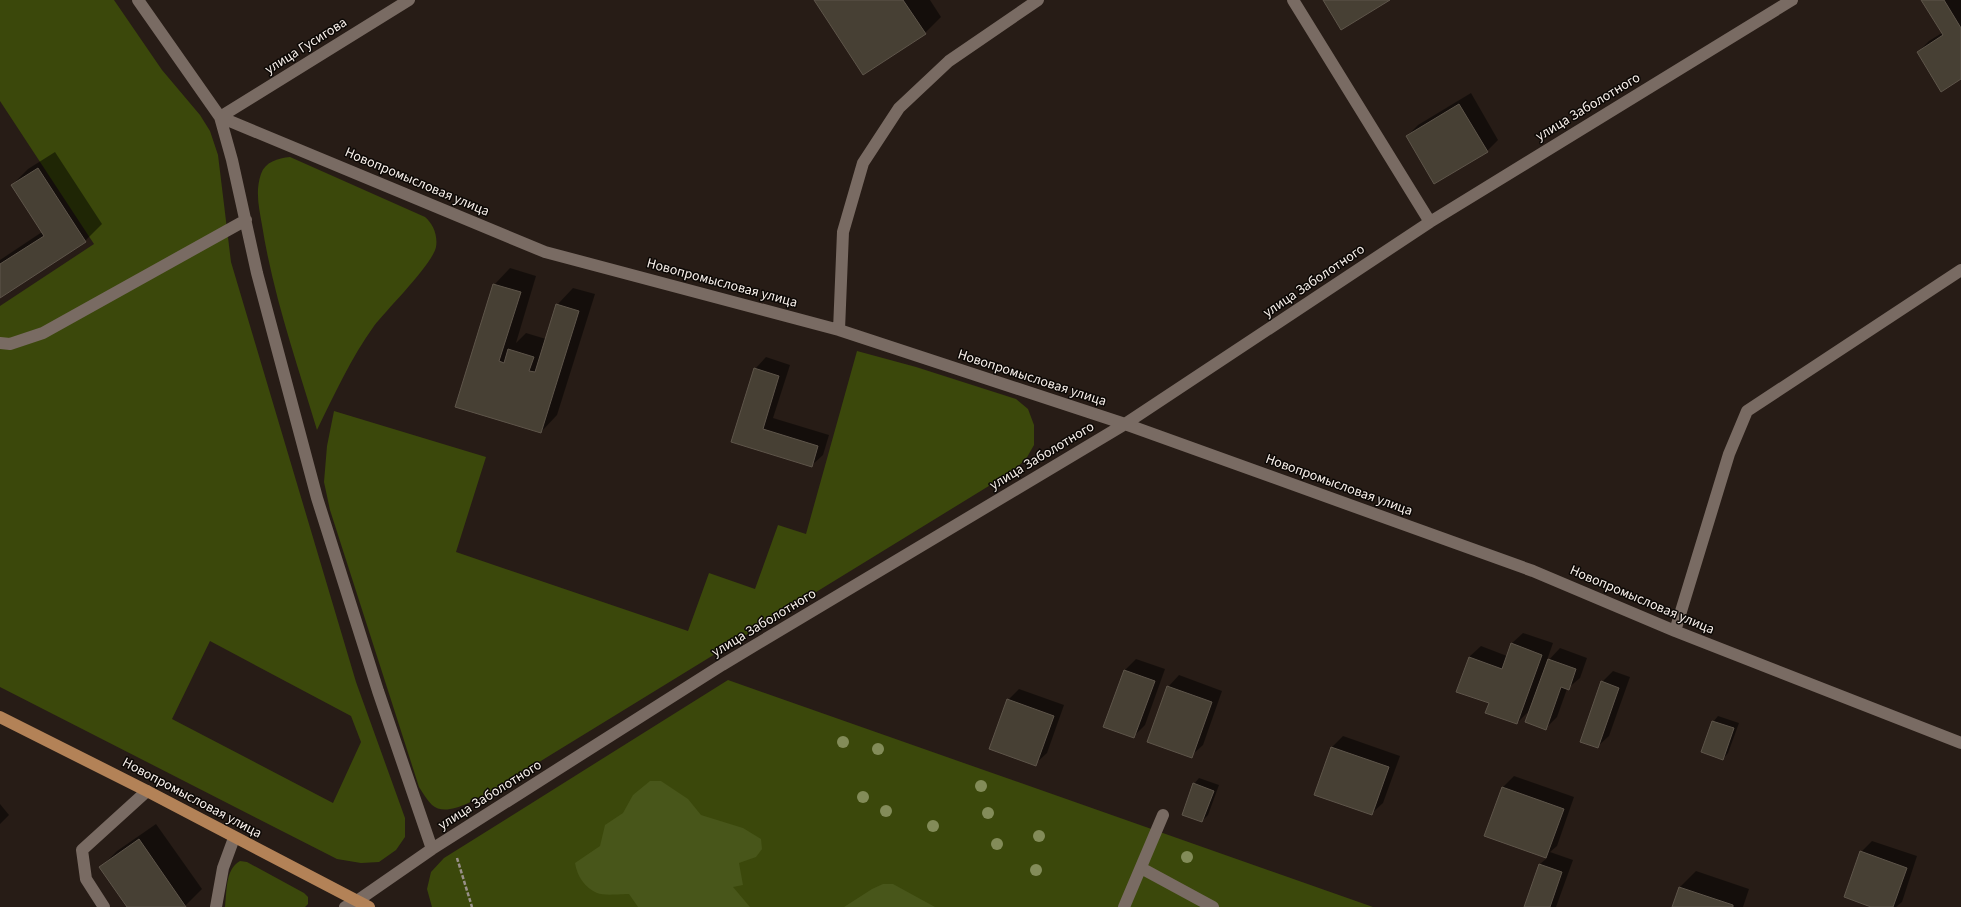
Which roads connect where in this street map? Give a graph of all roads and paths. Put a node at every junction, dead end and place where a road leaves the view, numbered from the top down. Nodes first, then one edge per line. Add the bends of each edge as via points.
1 (138, 0) edge
2 (408, 0) edge
3 (1038, 0) edge
4 (1293, 0) edge
5 (1792, 0) edge
6 (220, 117) junction
7 (246, 220) junction
8 (1430, 222) junction
9 (1961, 270) edge
10 (839, 330) junction
11 (0, 343) edge
12 (1125, 424) junction
13 (1674, 631) junction
14 (0, 717) edge
15 (1961, 743) edge
16 (147, 791) junction
17 (1163, 815) dead end
18 (234, 838) junction
19 (432, 849) junction
20 (456, 853) dead end
21 (1141, 868) junction
22 (358, 901) junction
23 (104, 907) edge
24 (216, 907) edge
25 (345, 907) edge
26 (369, 907) edge
27 (472, 907) edge
28 (1124, 907) edge
29 (1213, 907) edge

1 - 6 street
2 - 6 street, улица Гусигова
3 - 10 street via 949,61 899,108 863,163 842,232
4 - 8 street
5 - 8 street, улица Заболотного
6 - 7 street
6 - 10 street, Новопромысловая улица via 545,252
7 - 11 street via 43,333 10,344
7 - 19 street via 257,273 317,498 378,691
8 - 12 street, улица Заболотного
9 - 13 street via 1748,411 1728,454
10 - 12 street, Новопромысловая улица
12 - 13 street, Новопромысловая улица via 1534,571
12 - 19 street, улица Заболотного via 722,665
13 - 15 street, Новопромысловая улица
14 - 16 main road, Новопромысловая улица
16 - 18 main road, Новопромысловая улица
16 - 23 street via 82,850 86,879
17 - 21 street
18 - 22 main road, Новопромысловая улица
18 - 24 street via 223,868
19 - 22 street, улица Заболотного
20 - 27 path
21 - 28 street
21 - 29 street
22 - 25 street, улица Заболотного
22 - 26 main road, Новопромысловая улица

